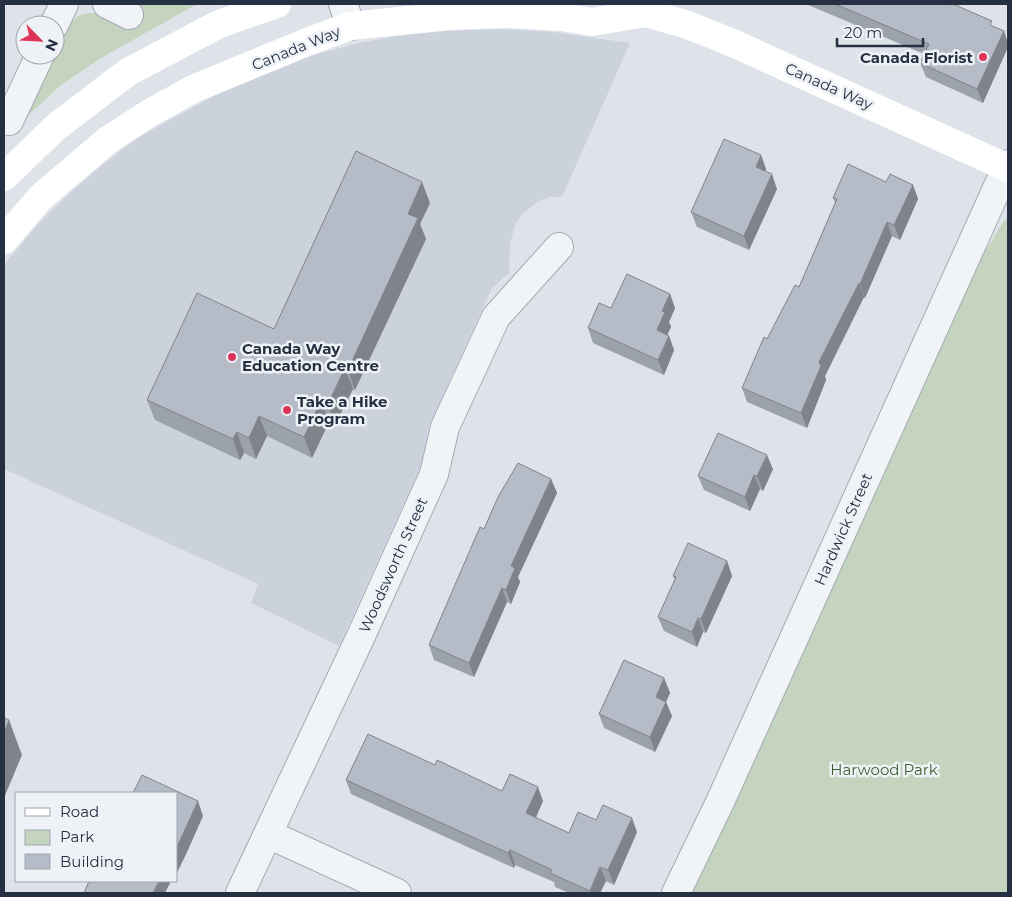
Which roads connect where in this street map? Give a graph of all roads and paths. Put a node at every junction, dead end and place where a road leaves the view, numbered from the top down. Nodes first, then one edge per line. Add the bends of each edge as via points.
1 (277, 4) edge
2 (643, 7) edge
3 (347, 15) edge
4 (35, 65) edge
5 (9, 121) dead end
6 (1008, 167) edge
7 (4, 177) edge
8 (4, 240) edge
9 (559, 248) dead end
10 (268, 834) junction
11 (240, 893) edge
12 (397, 893) edge
13 (676, 893) edge

1 - 7 main road via 219,24 128,72 56,127
2 - 3 main road, Canada Way via 592,22 501,14
2 - 6 main road, Canada Way via 735,44
3 - 8 main road, Canada Way via 312,40 193,89 108,140 41,197
4 - 5 street
6 - 13 street, Hardwick Street
9 - 10 street, Woodsworth Street via 496,317 445,427 434,474
10 - 11 street, Woodsworth Street
10 - 12 street

